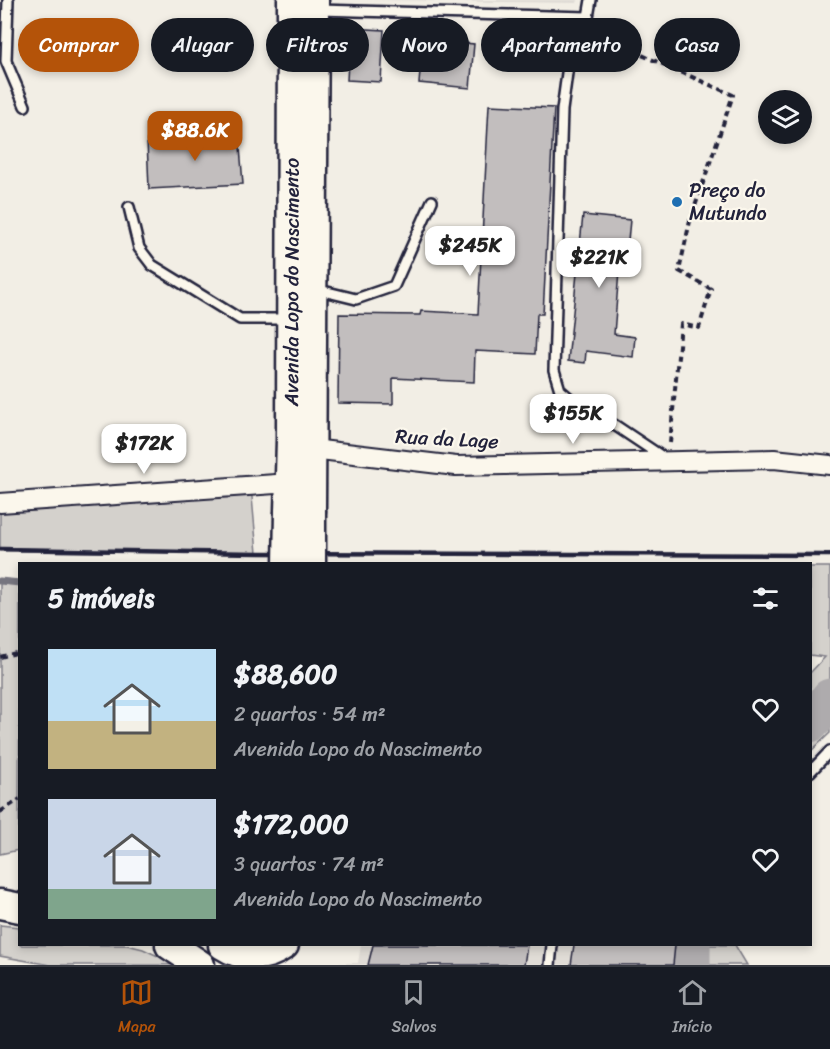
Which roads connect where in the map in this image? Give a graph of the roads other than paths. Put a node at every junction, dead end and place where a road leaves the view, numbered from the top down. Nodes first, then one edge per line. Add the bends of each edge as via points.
1 (8, 0) edge
2 (591, 0) edge
3 (306, 3) edge
4 (588, 17) junction
5 (24, 106) dead end
6 (432, 201) dead end
7 (129, 207) dead end
8 (312, 288) junction
9 (291, 319) junction
10 (312, 449) junction
11 (668, 462) junction
12 (830, 465) edge
13 (290, 483) junction
14 (0, 502) edge
15 (300, 511) junction
16 (288, 562) edge
17 (311, 562) edge
18 (830, 751) edge
19 (812, 770) edge
20 (18, 898) edge
21 (0, 902) edge
22 (18, 907) edge
23 (172, 946) edge
24 (283, 946) edge
25 (295, 946) edge
26 (552, 946) edge
27 (233, 954) edge
28 (200, 965) edge
29 (294, 965) edge
30 (550, 965) edge

1 - 5 lane via 6,61
2 - 4 lane
3 - 4 lane
3 - 8 main road, Avenida Lopo do Nascimento
3 - 9 main road, Avenida Lopo do Nascimento
4 - 11 lane via 570,51 562,110 554,370 560,390 574,402
6 - 8 lane via 394,286 356,299
7 - 9 lane via 139,248 152,265 240,319
8 - 10 main road, Avenida Lopo do Nascimento
9 - 13 main road, Avenida Lopo do Nascimento
10 - 11 street, Rua da Lage via 456,466
10 - 15 main road, Avenida Lopo do Nascimento
11 - 12 street, Rua da Lage via 774,459
13 - 14 street
13 - 15 main road, Avenida Lopo do Nascimento
15 - 16 main road, Avenida Lopo do Nascimento, bridge
15 - 17 main road, Avenida Lopo do Nascimento, bridge
18 - 19 lane
20 - 21 main road
21 - 22 main road
23 - 28 main road
24 - 27 main road via 262,955
25 - 29 main road
26 - 30 lane

